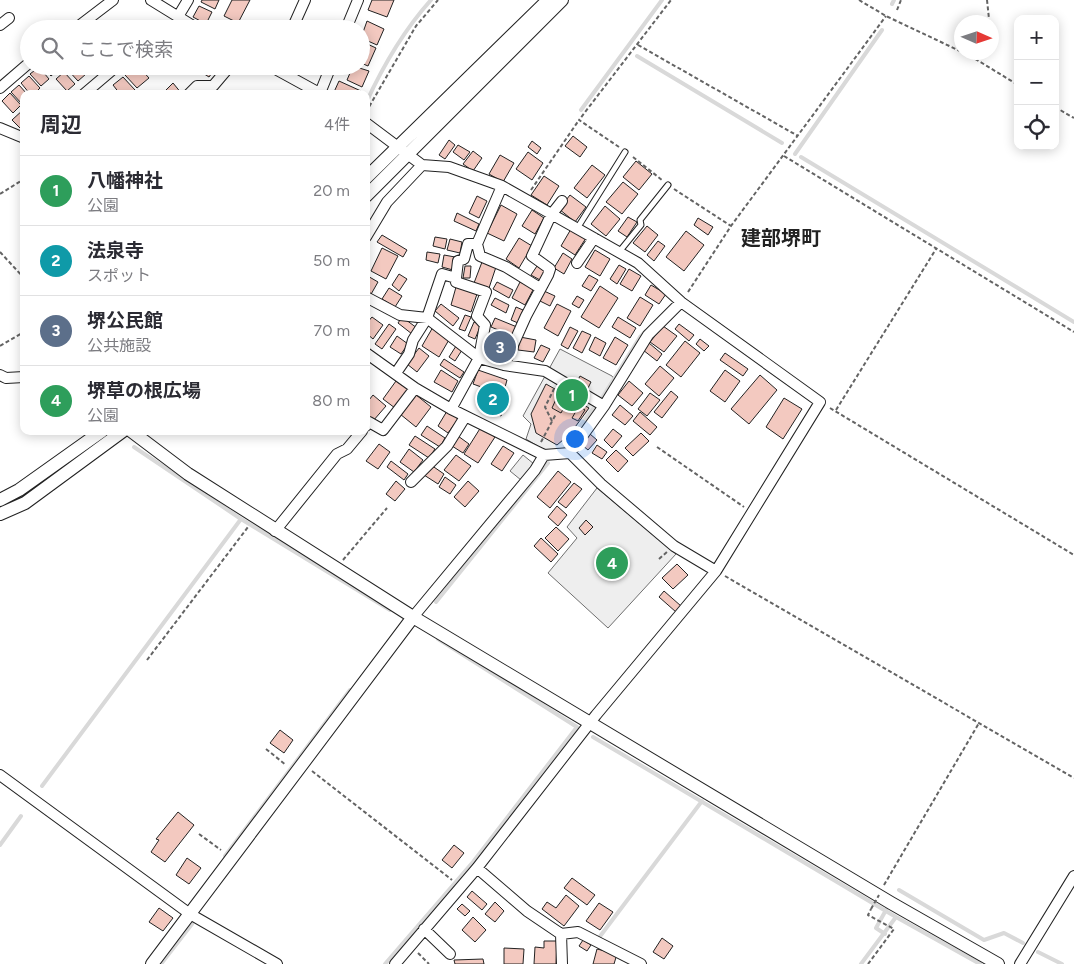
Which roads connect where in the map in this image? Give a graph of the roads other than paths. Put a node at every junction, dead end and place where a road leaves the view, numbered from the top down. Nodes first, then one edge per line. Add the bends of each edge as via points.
1 (113, 0) edge
2 (151, 0) edge
3 (188, 0) edge
4 (305, 0) edge
5 (358, 0) edge
6 (548, 0) edge
7 (562, 0) edge
8 (179, 15) junction
9 (9, 18) dead end
10 (86, 20) edge
11 (184, 20) edge
12 (296, 20) edge
13 (350, 20) edge
14 (0, 25) edge
15 (20, 71) edge
16 (106, 75) edge
17 (222, 75) edge
18 (288, 75) edge
19 (328, 75) edge
20 (0, 88) edge
21 (89, 90) edge
22 (194, 90) edge
23 (315, 90) edge
24 (322, 90) edge
25 (370, 126) edge
26 (0, 128) edge
27 (20, 136) edge
28 (404, 151) junction
29 (625, 152) road end
30 (422, 165) junction
31 (370, 175) edge
32 (668, 185) road end
33 (502, 186) junction
34 (370, 191) edge
35 (562, 201) dead end
36 (551, 215) junction
37 (578, 227) junction
38 (370, 230) edge
39 (594, 238) junction
40 (476, 244) junction
41 (619, 252) junction
42 (577, 263) dead end
43 (456, 278) junction
44 (540, 288) junction
45 (370, 299) edge
46 (681, 302) junction
47 (427, 318) junction
48 (370, 357) edge
49 (480, 358) junction
50 (504, 365) junction
51 (396, 373) junction
52 (0, 375) edge
53 (20, 378) edge
54 (415, 388) junction
55 (604, 406) junction
56 (451, 409) junction
57 (465, 417) junction
58 (370, 423) edge
59 (96, 435) edge
60 (117, 435) edge
61 (136, 435) edge
62 (359, 435) edge
63 (540, 453) junction
64 (570, 453) junction
65 (411, 482) dead end
66 (0, 500) edge
67 (0, 514) edge
68 (275, 531) junction
69 (716, 571) junction
70 (413, 617) junction
71 (590, 722) junction
72 (0, 776) edge
73 (477, 868) junction
74 (1074, 876) edge
75 (190, 914) junction
76 (424, 930) junction
77 (561, 934) junction
78 (450, 954) dead end
79 (152, 964) edge
80 (277, 964) edge
81 (395, 964) edge
82 (562, 964) edge
83 (641, 964) edge
84 (998, 964) edge
85 (1020, 964) edge

1 - 10 street
2 - 8 street
3 - 8 street
4 - 12 street
5 - 13 street
6 - 28 street
7 - 28 street
8 - 11 street
9 - 14 street
15 - 20 street
16 - 21 street
17 - 22 street via 213,86 198,86
18 - 23 street
19 - 24 street
25 - 28 street
26 - 27 street
28 - 30 street
28 - 31 street
28 - 34 street
29 - 37 lane
30 - 33 street via 450,167
30 - 38 street via 387,202
32 - 41 lane
33 - 36 street
33 - 40 street
35 - 36 street
36 - 37 street
36 - 44 street via 532,256 550,269
37 - 39 street
39 - 41 street
39 - 42 street
40 - 43 street via 468,244 464,259 458,261
40 - 44 street via 480,256 506,267
41 - 46 street via 638,263
43 - 47 street via 442,274
43 - 49 street via 456,282 486,292 477,316 485,325
44 - 50 street
45 - 47 street via 400,315
46 - 55 street via 648,335
46 - 69 street via 820,402
47 - 49 street
47 - 51 street
48 - 51 street
49 - 50 street
49 - 56 street
50 - 55 street via 545,370
51 - 54 street
52 - 53 street
54 - 56 street
54 - 58 street via 383,430
55 - 64 street
56 - 57 street
57 - 63 street
57 - 65 street via 447,446
59 - 66 street
60 - 67 street via 25,503
61 - 68 street via 188,474
62 - 68 street via 347,450 337,454
63 - 64 street
63 - 70 street via 535,470
64 - 69 street via 674,546
68 - 70 street
69 - 71 street
70 - 71 street
70 - 75 street
71 - 73 street
71 - 84 street
72 - 75 street
73 - 76 street
73 - 77 street via 527,911
74 - 85 street
75 - 79 street
75 - 80 street
76 - 78 street
76 - 81 street
77 - 82 street
77 - 83 street via 578,932

